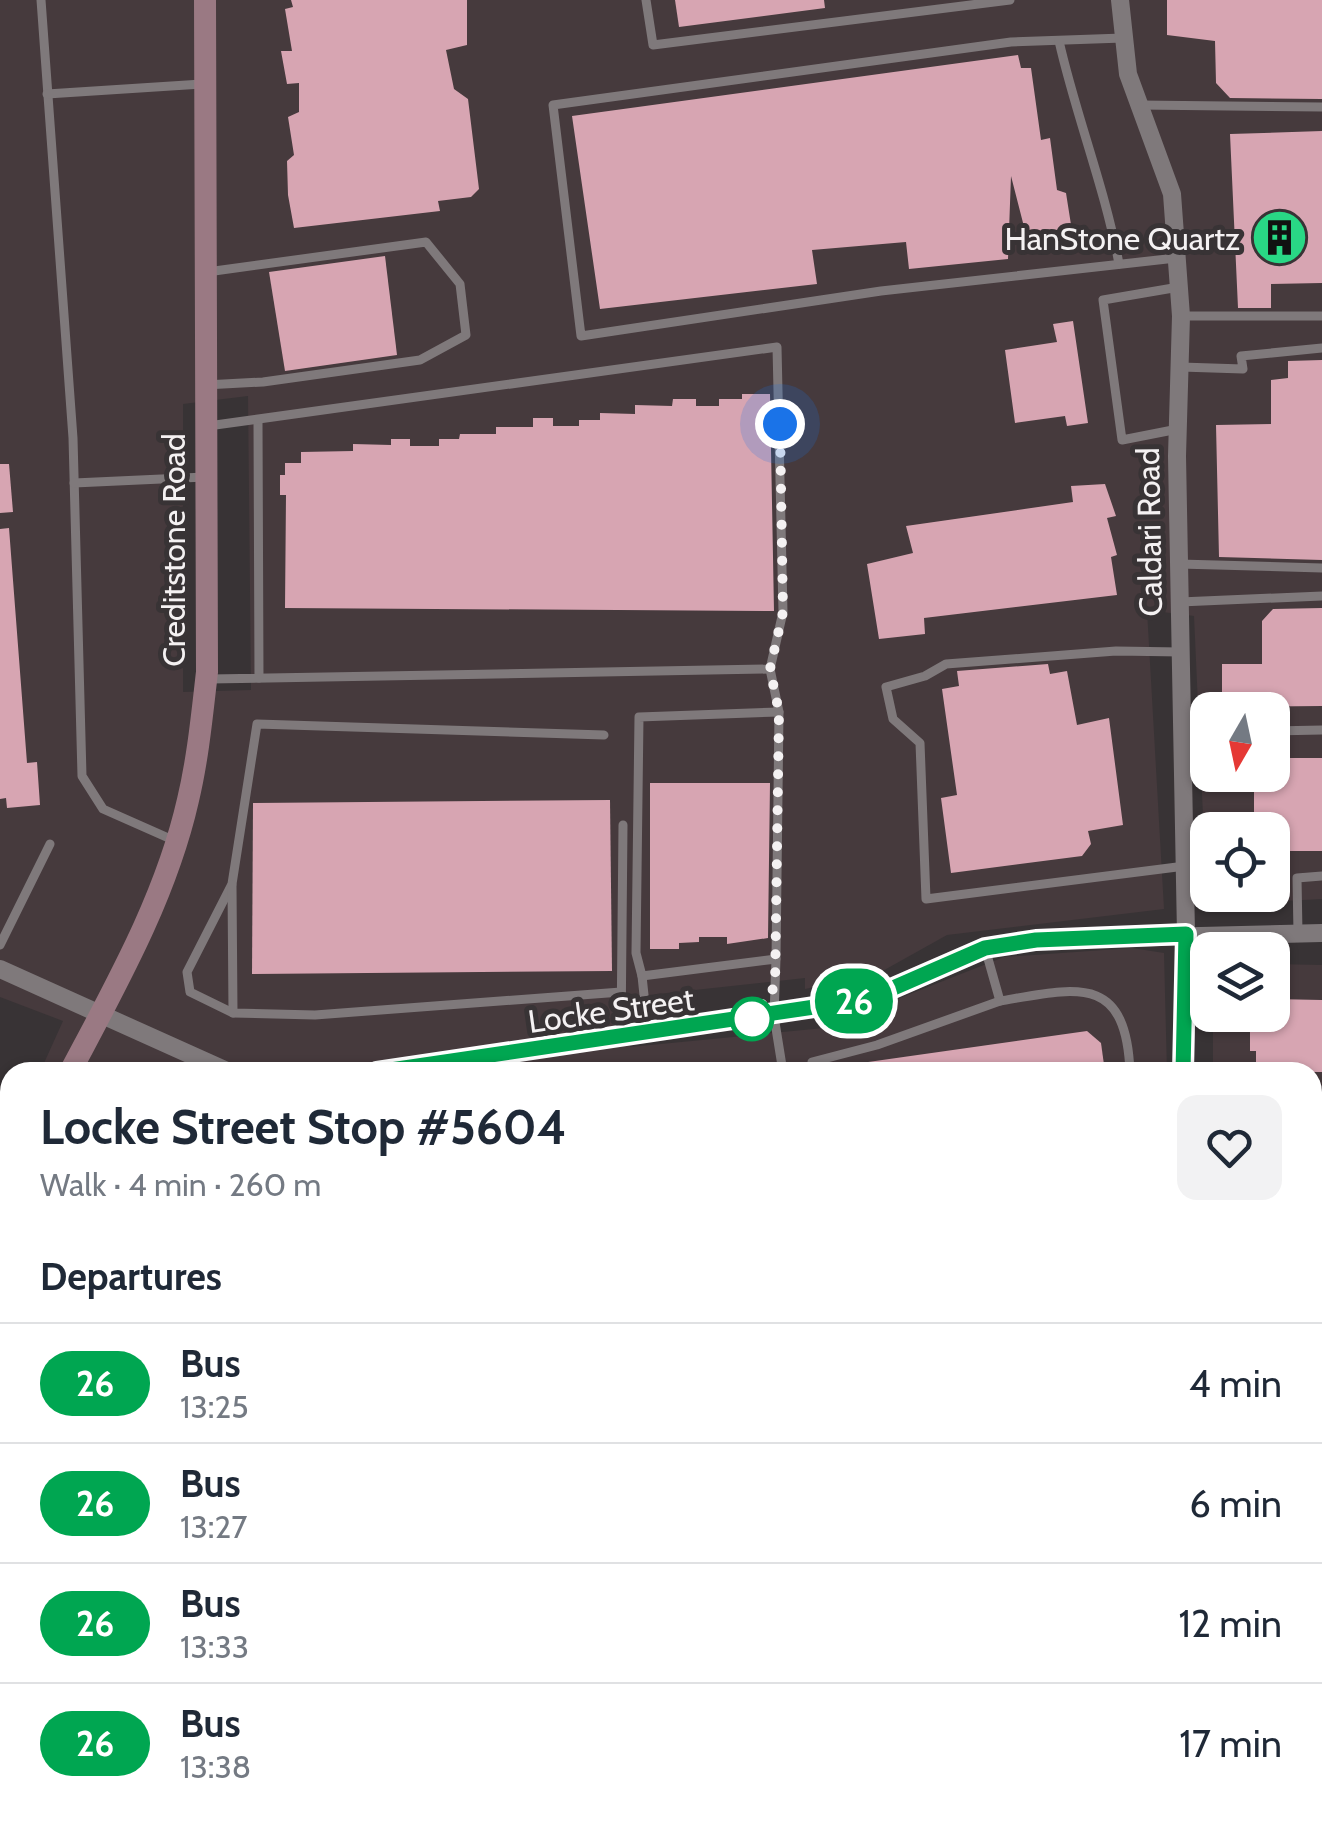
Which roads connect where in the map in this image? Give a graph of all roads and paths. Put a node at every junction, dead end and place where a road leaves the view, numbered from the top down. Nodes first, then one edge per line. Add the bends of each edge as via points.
1 (41, 0) edge
2 (205, 0) edge
3 (646, 0) edge
4 (1010, 0) edge
5 (1120, 0) edge
6 (1123, 38) junction
7 (1059, 40) junction
8 (205, 84) junction
9 (47, 94) junction
10 (1139, 105) junction
11 (1322, 107) edge
12 (1176, 258) junction
13 (1119, 264) junction
14 (205, 272) junction
15 (1178, 287) junction
16 (1181, 316) junction
17 (1322, 316) edge
18 (1322, 348) edge
19 (1180, 367) junction
20 (205, 385) junction
21 (258, 422) junction
22 (205, 427) junction
23 (1178, 429) junction
24 (205, 477) junction
25 (74, 483) junction
26 (1180, 564) junction
27 (1322, 568) edge
28 (1322, 596) edge
29 (1180, 602) junction
30 (1181, 652) junction
31 (770, 669) junction
32 (259, 678) junction
33 (206, 680) junction
34 (779, 712) junction
35 (1322, 730) edge
36 (1290, 731) edge
37 (1183, 734) junction
38 (1190, 734) edge
39 (604, 736) dead end
40 (624, 825) dead end
41 (176, 842) junction
42 (50, 844) dead end
43 (1185, 866) junction
44 (1322, 876) edge
45 (232, 884) junction
46 (1322, 933) edge
47 (1186, 934) junction
48 (1298, 934) junction
49 (0, 945) edge
50 (985, 948) junction
51 (776, 958) junction
52 (0, 969) edge
53 (642, 976) junction
54 (621, 992) junction
55 (1000, 1001) junction
56 (233, 1013) junction
57 (774, 1016) junction
58 (99, 1017) junction
59 (648, 1034) junction
60 (621, 1038) junction
61 (75, 1062) edge
62 (206, 1062) edge
63 (449, 1062) edge
64 (781, 1062) edge
65 (812, 1062) dead end
66 (1130, 1062) edge
67 (1182, 1062) edge

1 - 9 lane
2 - 8 street, Creditstone Road
3 - 4 lane via 653,45
5 - 6 street, Caldari Road
6 - 7 lane
6 - 10 street, Caldari Road
7 - 13 lane
7 - 13 lane via 973,46 553,105 582,336
8 - 9 lane
8 - 14 street, Creditstone Road
9 - 25 lane
10 - 11 lane
10 - 12 street, Caldari Road via 1172,194
12 - 13 lane
12 - 15 street, Caldari Road
14 - 20 street, Creditstone Road
14 - 20 lane via 426,242 460,284 466,335 420,360
15 - 16 street, Caldari Road
15 - 23 lane via 1102,300 1122,440
16 - 17 lane
16 - 19 street, Caldari Road
18 - 19 lane via 1242,356 1244,369
19 - 23 street, Caldari Road
20 - 22 street, Creditstone Road
21 - 22 lane
21 - 31 lane via 778,347 783,612
21 - 32 lane
22 - 24 street, Creditstone Road
23 - 26 street, Caldari Road
24 - 25 lane
24 - 33 street, Creditstone Road
25 - 41 lane via 82,776 102,810
26 - 27 lane
26 - 29 street, Caldari Road
28 - 29 lane
29 - 30 street, Caldari Road
30 - 37 street, Caldari Road
30 - 43 lane via 946,664 886,686 893,719 920,743 926,900
31 - 32 lane
31 - 34 lane
32 - 33 lane
33 - 41 street, Creditstone Road
34 - 51 lane
34 - 53 lane via 639,717 636,954
35 - 36 lane
37 - 38 lane
37 - 43 street, Caldari Road
39 - 45 lane via 257,724
40 - 54 lane
41 - 58 street, Creditstone Road
42 - 49 lane
43 - 47 street, Caldari Road
44 - 48 lane via 1297,878
45 - 56 lane
45 - 56 lane via 187,972 190,992
46 - 48 street, Locke Street
47 - 48 street, Locke Street
47 - 50 street, Locke Street
47 - 67 street, Caldari Road
50 - 55 lane
50 - 57 street, Locke Street via 868,999
51 - 53 lane
51 - 57 lane
52 - 58 street
53 - 59 lane
54 - 56 lane via 315,1015
54 - 60 lane
55 - 65 lane
55 - 66 lane via 1074,989 1109,1002 1120,1012
57 - 59 street, Locke Street
57 - 64 lane
58 - 61 street, Creditstone Road
58 - 62 street
59 - 60 street, Locke Street
60 - 63 street, Locke Street

